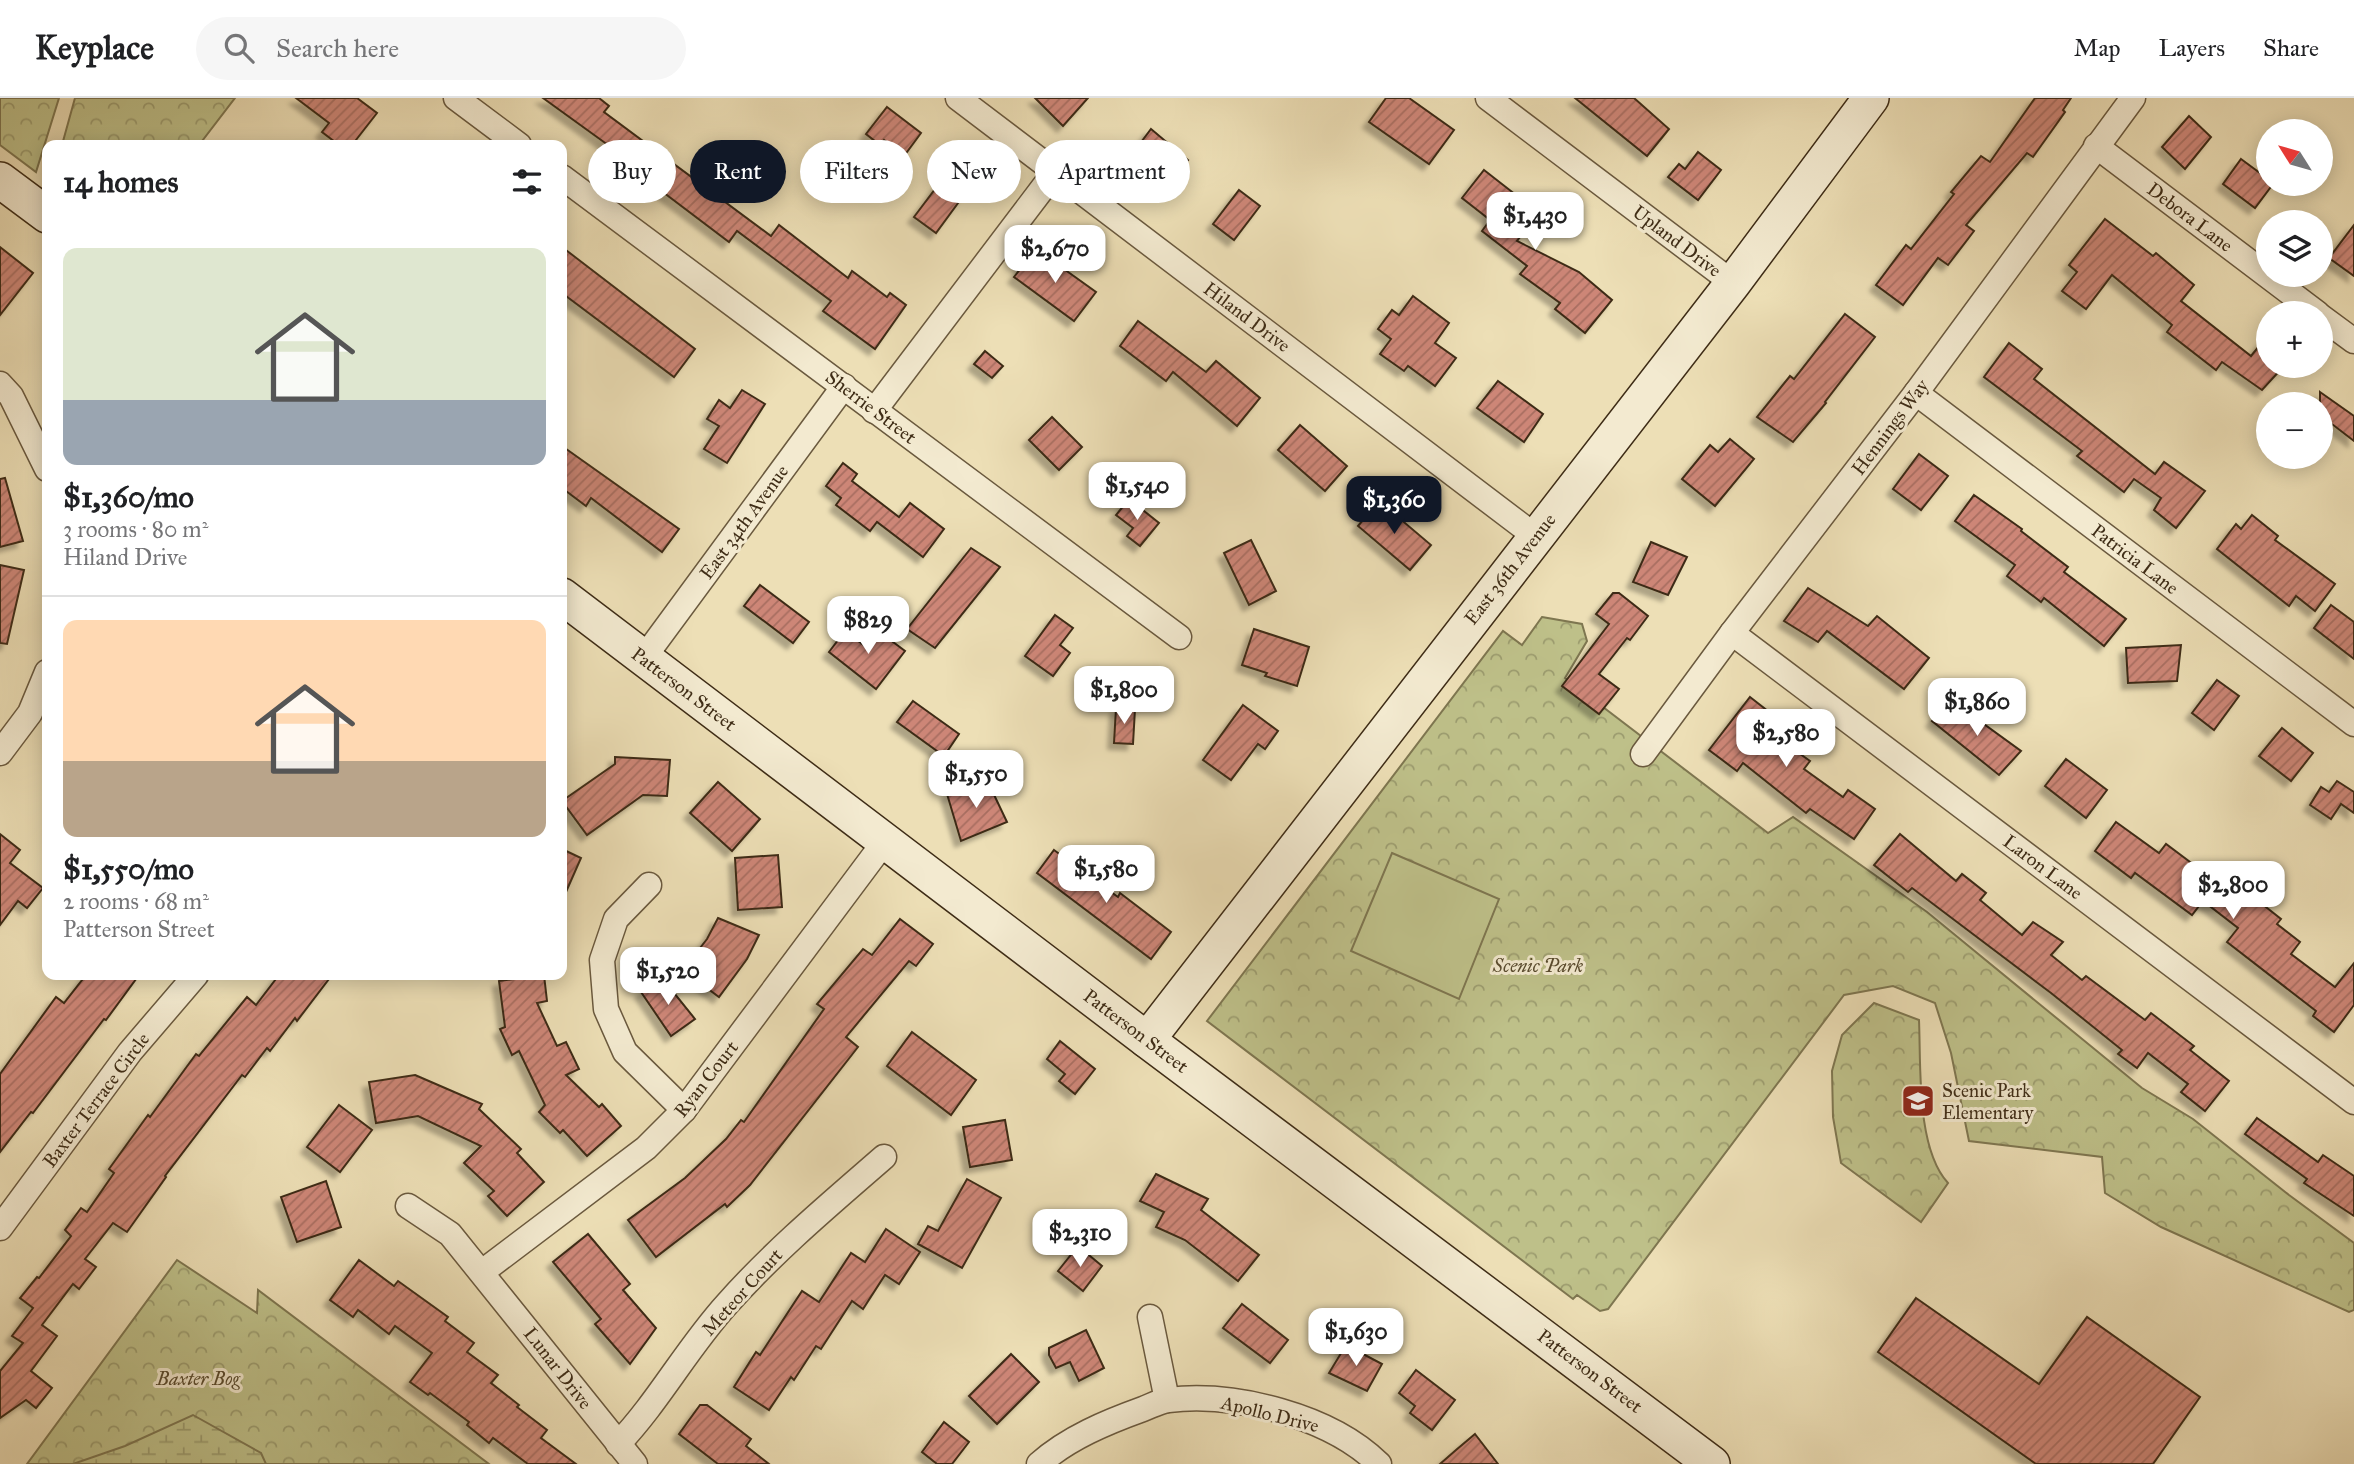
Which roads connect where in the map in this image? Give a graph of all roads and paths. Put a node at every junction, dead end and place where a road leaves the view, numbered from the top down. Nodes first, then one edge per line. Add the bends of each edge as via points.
1 (456, 98) edge
2 (958, 98) edge
3 (1488, 98) edge
4 (1871, 98) edge
5 (2133, 98) edge
6 (512, 140) edge
7 (2096, 146) junction
8 (1035, 157) edge
9 (0, 180) edge
10 (567, 181) edge
11 (1035, 198) edge
12 (1096, 203) edge
13 (42, 211) edge
14 (1733, 283) junction
15 (2302, 301) edge
16 (2333, 325) edge
17 (2354, 341) edge
18 (0, 384) edge
19 (844, 386) junction
20 (1916, 393) junction
21 (874, 411) junction
22 (42, 459) edge
23 (1535, 536) junction
24 (567, 600) edge
25 (1732, 633) junction
26 (1180, 637) dead end
27 (643, 659) junction
28 (42, 684) edge
29 (2354, 724) edge
30 (0, 753) edge
31 (1643, 754) dead end
32 (885, 841) junction
33 (649, 885) dead end
34 (192, 980) edge
35 (1147, 1040) junction
36 (2354, 1102) edge
37 (684, 1110) junction
38 (884, 1157) dead end
39 (408, 1206) dead end
40 (0, 1228) edge
41 (482, 1272) junction
42 (1150, 1317) dead end
43 (1167, 1400) junction
44 (618, 1444) junction
45 (635, 1464) edge
46 (1039, 1464) edge
47 (1379, 1464) edge
48 (1712, 1464) edge

1 - 6 street
2 - 8 street, Hiland Drive
3 - 14 street, Upland Drive
4 - 14 street, East 36th Avenue
5 - 7 street, Hennings Way
7 - 15 street, Debora Lane
7 - 20 street, Hennings Way
9 - 13 street
10 - 19 street, Sherrie Street
11 - 21 street
12 - 23 street, Hiland Drive
14 - 23 street, East 36th Avenue
16 - 17 street, Debora Lane
18 - 22 street via 11,396
19 - 21 street, Sherrie Street
19 - 27 street, East 34th Avenue
20 - 25 street, Hennings Way
20 - 29 street, Patricia Lane
21 - 26 street, Sherrie Street
23 - 35 street, East 36th Avenue
24 - 27 street, Patterson Street
25 - 31 street, Hennings Way
25 - 36 street, Laron Lane
27 - 32 street, Patterson Street
28 - 30 street via 30,713
32 - 35 street, Patterson Street
32 - 37 street, Ryan Court
33 - 37 street via 616,919 602,960 606,1009 625,1052
34 - 40 street, Baxter Terrace Circle via 130,1052
35 - 48 street, Patterson Street
37 - 41 street, Ryan Court via 646,1148
38 - 44 street, Meteor Court via 780,1248 725,1306
39 - 41 street, Lunar Drive via 450,1234
41 - 44 street, Lunar Drive
42 - 43 street
43 - 46 street, Apollo Drive via 1110,1421
43 - 47 street, Apollo Drive via 1225,1400 1279,1412 1326,1427
44 - 45 street, Lunar Drive

